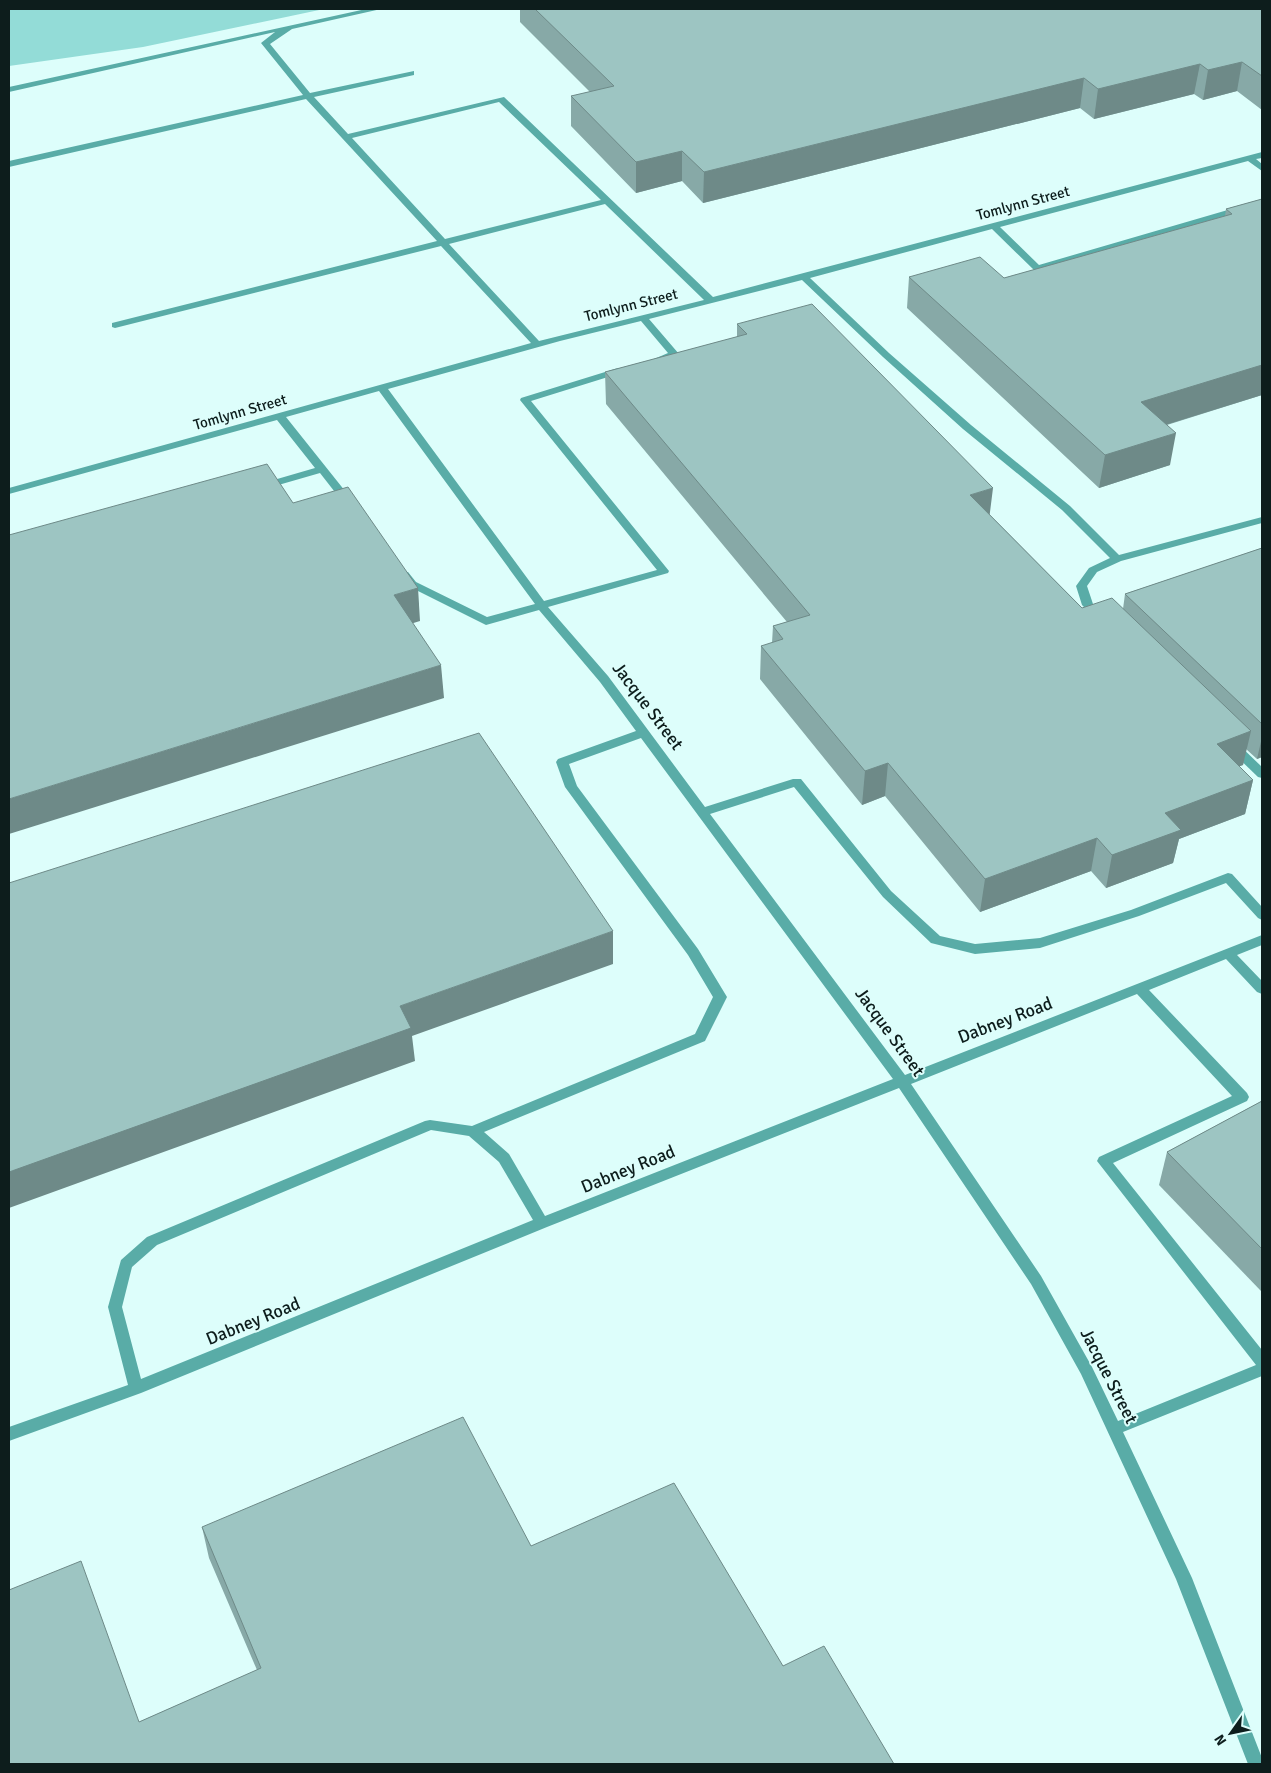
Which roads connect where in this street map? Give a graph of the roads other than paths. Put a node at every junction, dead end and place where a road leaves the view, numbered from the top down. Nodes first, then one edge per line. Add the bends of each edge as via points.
1 (377, 9) edge
2 (290, 27) junction
3 (411, 73) dead end
4 (9, 89) edge
5 (309, 97) junction
6 (346, 137) junction
7 (1262, 155) edge
8 (1249, 158) junction
9 (9, 164) edge
10 (1262, 168) edge
11 (608, 201) junction
12 (1262, 202) edge
13 (994, 226) junction
14 (442, 242) junction
15 (803, 276) junction
16 (711, 301) junction
17 (643, 318) junction
18 (115, 324) dead end
19 (537, 344) junction
20 (646, 363) edge
21 (627, 369) edge
22 (382, 388) junction
23 (280, 417) junction
24 (322, 469) junction
25 (256, 488) edge
26 (9, 491) edge
27 (358, 515) edge
28 (1262, 520) edge
29 (1117, 559) junction
30 (394, 561) edge
31 (542, 605) junction
32 (1109, 626) edge
33 (643, 733) junction
34 (1220, 734) edge
35 (1262, 774) edge
36 (702, 812) junction
37 (1262, 915) edge
38 (1262, 940) edge
39 (1227, 953) junction
40 (1139, 988) junction
41 (1262, 989) edge
42 (902, 1081) junction
43 (473, 1131) junction
44 (542, 1224) junction
45 (1262, 1361) edge
46 (1262, 1369) edge
47 (136, 1388) junction
48 (1114, 1429) junction
49 (9, 1434) edge
50 (1256, 1764) edge

1 - 2 street
2 - 4 street
2 - 5 street via 265,43
3 - 5 street
5 - 6 street
5 - 9 street
6 - 11 street via 501,99
6 - 14 street
7 - 8 street, Tomlynn Street
8 - 10 street
8 - 13 street, Tomlynn Street
11 - 14 street
11 - 16 street
12 - 13 street via 1037,268
13 - 15 street, Tomlynn Street
14 - 18 street
14 - 19 street
15 - 16 street, Tomlynn Street
15 - 29 street via 960,421 1066,508
16 - 17 street, Tomlynn Street
17 - 19 street, Tomlynn Street
17 - 20 street via 674,354
19 - 22 street, Tomlynn Street
21 - 31 street via 525,400 664,571
22 - 23 street, Tomlynn Street
22 - 31 street, Jacque Street
23 - 24 street
23 - 26 street, Tomlynn Street
24 - 25 street
24 - 27 street
28 - 29 street
29 - 32 street via 1093,570 1081,586 1088,605
30 - 31 street via 412,584 486,621
31 - 33 street, Jacque Street
33 - 36 street, Jacque Street
33 - 43 street via 562,762 570,787 693,952 720,997 700,1037
34 - 35 street
36 - 37 street via 797,782 887,894 936,940 975,948 1040,943 1134,913 1228,876
36 - 42 street, Jacque Street
38 - 39 street, Dabney Road
39 - 40 street, Dabney Road
39 - 41 street
40 - 42 street, Dabney Road
40 - 45 street via 1242,1097 1104,1161
42 - 44 street, Dabney Road
42 - 48 street, Jacque Street via 1036,1280 1087,1371
43 - 44 street via 504,1158
43 - 47 street via 430,1125 152,1241 126,1264 114,1307
44 - 47 street, Dabney Road
46 - 48 street
47 - 49 street, Dabney Road
48 - 50 street, Jacque Street via 1184,1578

